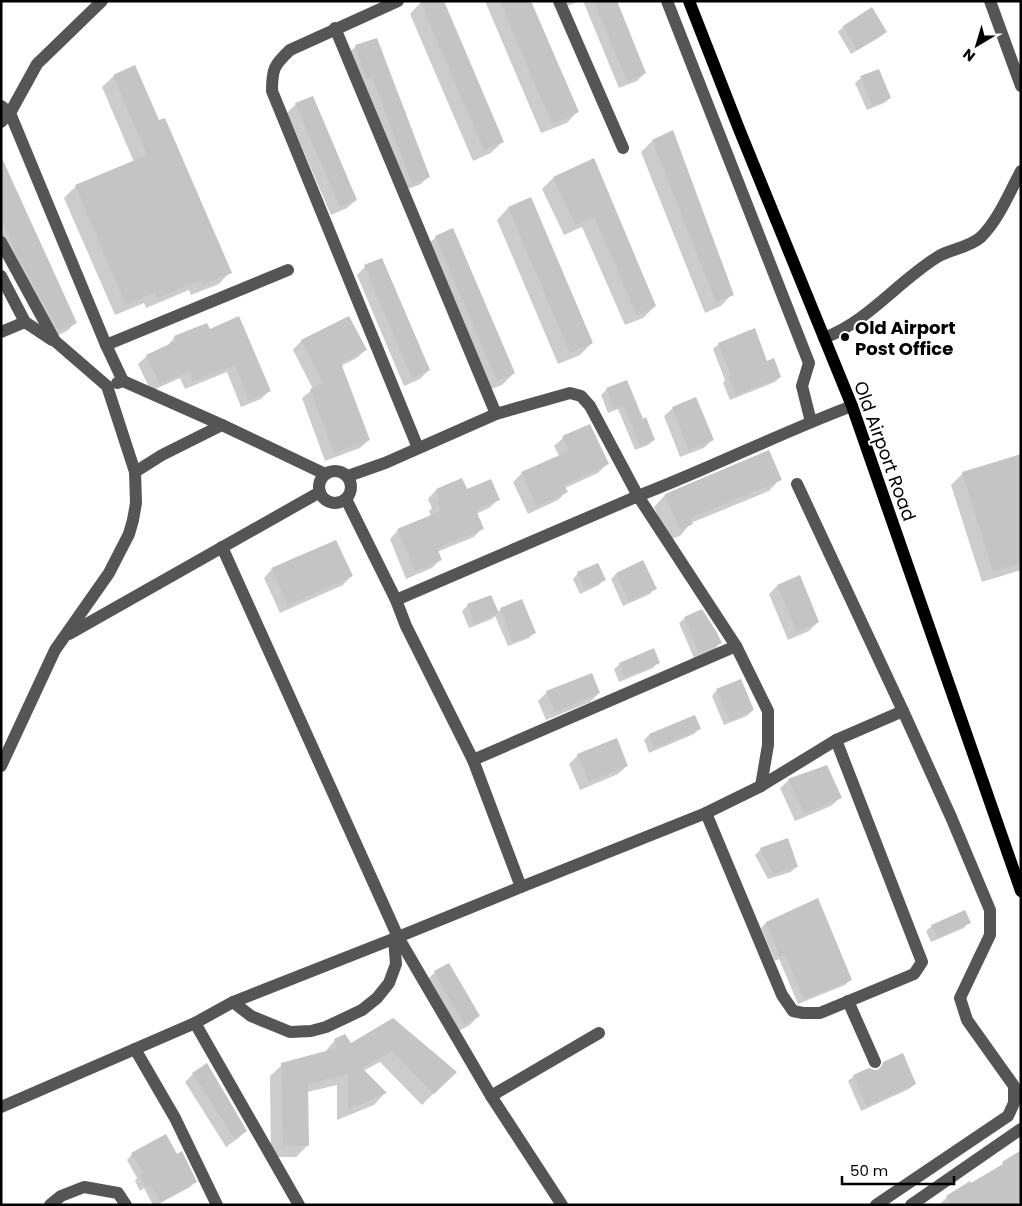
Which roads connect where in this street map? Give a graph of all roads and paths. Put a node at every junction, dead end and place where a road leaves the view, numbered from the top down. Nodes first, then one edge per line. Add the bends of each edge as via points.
1 (102, 1) edge
2 (398, 1) edge
3 (559, 1) edge
4 (667, 1) edge
5 (689, 1) edge
6 (990, 1) edge
7 (335, 28) junction
8 (1021, 86) edge
9 (4, 114) edge
10 (623, 148) dead end
11 (1021, 171) edge
12 (1, 242) edge
13 (288, 270) dead end
14 (1, 276) edge
15 (25, 322) junction
16 (1, 332) edge
17 (824, 338) junction
18 (54, 341) junction
19 (106, 345) junction
20 (123, 381) junction
21 (107, 386) junction
22 (852, 406) junction
23 (496, 414) junction
24 (810, 422) junction
25 (222, 425) junction
26 (418, 448) junction
27 (135, 472) junction
28 (325, 474) junction
29 (348, 476) junction
30 (797, 484) dead end
31 (320, 492) junction
32 (638, 496) junction
33 (346, 499) junction
34 (222, 547) junction
35 (396, 600) junction
36 (64, 637) junction
37 (736, 646) junction
38 (903, 711) junction
39 (836, 740) junction
40 (473, 760) junction
41 (1, 766) edge
42 (761, 786) junction
43 (706, 813) junction
44 (521, 887) junction
45 (1021, 891) edge
46 (396, 938) junction
47 (848, 1001) junction
48 (233, 1002) junction
49 (195, 1023) junction
50 (599, 1033) dead end
51 (135, 1049) junction
52 (875, 1062) dead end
53 (491, 1096) junction
54 (1, 1107) edge
55 (1021, 1129) edge
56 (50, 1205) edge
57 (126, 1205) edge
58 (218, 1205) edge
59 (299, 1205) edge
60 (562, 1205) edge
61 (876, 1205) edge
62 (911, 1205) edge

1 - 9 street via 37,64
2 - 7 street
3 - 10 street
4 - 24 street via 809,363 802,386
5 - 17 main road, Old Airport Road
6 - 8 street
7 - 23 street
7 - 26 street via 290,50 277,62 272,76 272,92
9 - 19 street
11 - 17 street via 991,226 979,239 940,256 855,323
12 - 18 street
13 - 19 street
14 - 15 street
15 - 16 street
15 - 18 street
17 - 22 main road, Old Airport Road
18 - 21 street
19 - 20 street
20 - 21 street
20 - 25 street
21 - 27 street
22 - 24 street
22 - 45 main road, Old Airport Road
23 - 26 street
23 - 32 street via 570,393 581,396 590,406
24 - 32 street
25 - 27 street
25 - 28 street
26 - 29 street
27 - 36 street via 136,503 129,534 109,573
28 - 29 street via 337,470
28 - 31 street via 319,482
29 - 33 street via 352,488
30 - 38 street
31 - 33 street via 331,503
31 - 34 street
32 - 35 street
32 - 37 street
33 - 35 street
34 - 36 street
34 - 46 street
35 - 40 street
36 - 41 street
37 - 40 street
37 - 42 street via 768,711 768,745
38 - 39 street
38 - 61 street via 990,910 990,935 960,998 967,1020 1014,1086 1014,1103 1008,1116
39 - 42 street
39 - 47 street via 922,962 914,974
40 - 44 street
42 - 43 street
43 - 44 street
43 - 47 street via 782,995 793,1011 820,1013
44 - 46 street
46 - 48 street
46 - 48 street via 396,964 389,983 362,1010 326,1027 290,1032 252,1016
46 - 53 street
47 - 52 street
48 - 49 street
49 - 51 street
49 - 59 street
50 - 53 street
51 - 54 street
51 - 58 street via 175,1118
53 - 60 street
55 - 62 street
56 - 57 street via 61,1196 84,1187 118,1193

